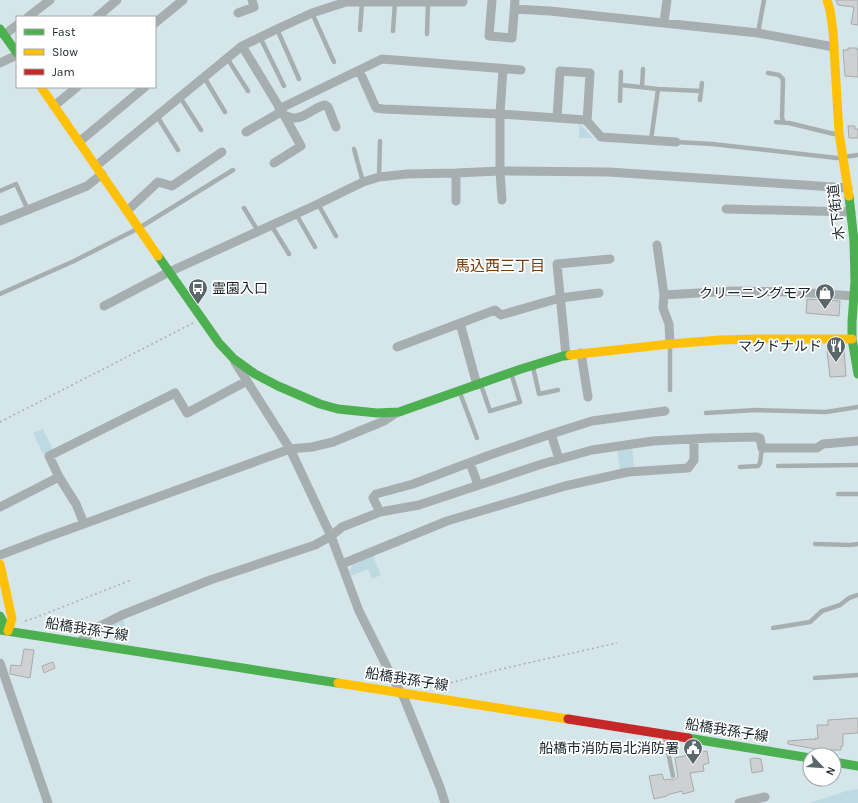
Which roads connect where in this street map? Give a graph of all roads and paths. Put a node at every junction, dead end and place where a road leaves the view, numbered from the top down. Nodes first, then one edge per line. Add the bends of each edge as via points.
1 (50, 0) edge
2 (117, 0) edge
3 (183, 0) edge
4 (252, 0) edge
5 (463, 0) edge
6 (492, 0) edge
7 (667, 0) edge
8 (764, 0) edge
9 (827, 0) edge
10 (346, 1) edge
11 (379, 1) edge
12 (398, 1) edge
13 (362, 2) junction
14 (428, 2) junction
15 (514, 4) edge
16 (238, 13) dead end
17 (312, 14) junction
18 (29, 16) edge
19 (98, 16) edge
20 (156, 22) edge
21 (664, 22) junction
22 (16, 25) edge
23 (277, 29) junction
24 (360, 30) dead end
25 (393, 30) dead end
26 (2, 32) edge
27 (758, 33) junction
28 (427, 34) dead end
29 (260, 37) junction
30 (242, 46) junction
31 (834, 47) junction
32 (16, 53) edge
33 (16, 55) edge
34 (227, 58) junction
35 (334, 62) dead end
36 (0, 63) edge
37 (503, 69) junction
38 (643, 69) dead end
39 (359, 70) junction
40 (521, 70) dead end
41 (621, 72) dead end
42 (768, 73) dead end
43 (204, 78) junction
44 (299, 79) dead end
45 (702, 83) dead end
46 (621, 85) junction
47 (284, 86) dead end
48 (642, 87) junction
49 (42, 88) edge
50 (76, 88) edge
51 (143, 88) edge
52 (658, 89) junction
53 (248, 91) dead end
54 (701, 91) junction
55 (180, 97) junction
56 (700, 100) dead end
57 (620, 101) dead end
58 (54, 106) junction
59 (225, 112) dead end
60 (281, 112) junction
61 (500, 114) junction
62 (157, 116) junction
63 (557, 118) junction
64 (587, 122) junction
65 (776, 122) dead end
66 (784, 123) junction
67 (336, 128) dead end
68 (201, 130) dead end
69 (246, 132) dead end
70 (839, 134) junction
71 (651, 140) junction
72 (380, 141) dead end
73 (79, 142) junction
74 (676, 142) joint
75 (354, 149) dead end
76 (178, 150) dead end
77 (222, 152) dead end
78 (858, 155) edge
79 (842, 157) junction
80 (274, 162) dead end
81 (96, 166) junction
82 (233, 170) dead end
83 (500, 171) junction
84 (456, 173) junction
85 (102, 174) junction
86 (379, 177) junction
87 (363, 182) junction
88 (850, 188) junction
89 (0, 191) edge
90 (502, 200) dead end
91 (456, 201) dead end
92 (318, 204) junction
93 (244, 208) dead end
94 (726, 209) dead end
95 (28, 210) junction
96 (127, 211) junction
97 (851, 212) junction
98 (296, 214) junction
99 (0, 221) edge
100 (271, 225) junction
101 (139, 228) junction
102 (258, 231) junction
103 (336, 236) dead end
104 (657, 245) dead end
105 (315, 247) dead end
106 (288, 254) dead end
107 (610, 259) dead end
108 (169, 272) junction
109 (599, 293) dead end
110 (0, 294) edge
111 (664, 295) junction
112 (854, 296) junction
113 (560, 298) junction
114 (104, 306) dead end
115 (202, 319) junction
116 (460, 323) junction
117 (670, 344) junction
118 (855, 346) edge
119 (397, 347) dead end
120 (581, 352) junction
121 (566, 356) junction
122 (234, 359) junction
123 (532, 365) junction
124 (511, 372) junction
125 (858, 374) edge
126 (247, 381) junction
127 (479, 384) junction
128 (558, 390) dead end
129 (670, 390) dead end
130 (459, 391) junction
131 (588, 397) dead end
132 (858, 407) edge
133 (665, 411) dead end
134 (399, 412) junction
135 (706, 413) dead end
136 (0, 422) edge
137 (551, 434) junction
138 (477, 438) dead end
139 (694, 439) junction
140 (858, 441) edge
141 (762, 448) junction
142 (290, 449) junction
143 (559, 459) junction
144 (470, 463) junction
145 (858, 464) edge
146 (778, 466) dead end
147 (740, 467) dead end
148 (59, 477) junction
149 (478, 485) junction
150 (838, 494) dead end
151 (858, 494) edge
152 (0, 507) edge
153 (380, 512) junction
154 (84, 524) junction
155 (331, 536) junction
156 (815, 544) dead end
157 (858, 544) edge
158 (0, 555) edge
159 (0, 564) edge
160 (342, 564) junction
161 (131, 580) dead end
162 (858, 595) edge
163 (0, 616) edge
164 (25, 621) dead end
165 (772, 628) dead end
166 (4, 630) edge
167 (80, 642) junction
168 (617, 643) dead end
169 (0, 663) edge
170 (858, 675) edge
171 (815, 678) dead end
172 (441, 688) dead end
173 (400, 692) junction
174 (664, 734) junction
175 (802, 757) edge
176 (842, 763) edge
177 (858, 766) edge
178 (673, 776) dead end
179 (765, 797) dead end
180 (48, 803) edge
181 (445, 803) edge
182 (739, 803) edge

1 - 18 street
2 - 19 street
3 - 20 street
4 - 16 street via 254,7
5 - 14 street
6 - 15 street via 489,36 512,38
7 - 21 street
8 - 27 lane
9 - 31 main road, 木下街道
10 - 13 street
10 - 17 street
11 - 12 street
11 - 13 street
12 - 14 street
12 - 25 lane
13 - 24 lane
14 - 28 lane
15 - 21 street via 550,11
17 - 23 street
17 - 35 lane
21 - 27 street
22 - 26 street
23 - 29 street
23 - 44 lane
26 - 32 main road
27 - 31 street
29 - 30 street
29 - 47 lane
30 - 34 street
30 - 60 street
31 - 70 main road, 木下街道
33 - 36 street
34 - 43 street
34 - 53 lane
37 - 39 street via 382,60
37 - 40 street
37 - 61 street
38 - 48 lane
39 - 60 street
39 - 61 street via 376,108
41 - 46 lane
42 - 66 lane via 779,75 783,79
43 - 55 street
43 - 59 lane
45 - 54 lane
46 - 48 lane
46 - 57 lane
48 - 52 lane
49 - 58 main road
50 - 58 street
51 - 73 street
52 - 54 lane
52 - 71 lane
54 - 56 lane
55 - 62 street
55 - 68 lane
58 - 73 main road
60 - 67 street via 293,118 300,118 325,105
60 - 69 street
60 - 80 street via 301,146
61 - 63 street
61 - 83 street
62 - 76 lane
62 - 81 street
63 - 64 street
63 - 64 street via 560,71 590,72
64 - 71 street via 601,137
65 - 66 lane
66 - 70 lane
70 - 79 main road, 木下街道
71 - 74 street
72 - 86 lane
73 - 81 main road
74 - 79 lane
75 - 87 lane
77 - 96 street via 172,186 158,182
78 - 79 lane
79 - 88 main road, 木下街道
81 - 85 main road
82 - 101 lane
83 - 84 street
83 - 88 street via 609,172
83 - 90 street
84 - 86 street
84 - 91 street
85 - 95 street via 87,186
85 - 96 main road
86 - 87 street
87 - 92 street
88 - 97 main road, 木下街道
89 - 95 lane via 16,184
92 - 98 street
92 - 103 lane
93 - 102 lane
94 - 97 street
95 - 99 street
96 - 101 main road
97 - 112 main road, 木下街道
98 - 100 street
98 - 105 lane
100 - 102 street
100 - 106 lane
101 - 108 main road
101 - 110 lane
102 - 108 street
104 - 111 street
107 - 113 street via 557,264
108 - 114 street
108 - 115 main road
109 - 113 street
111 - 112 street via 732,291
111 - 117 street via 663,308 669,324
112 - 118 main road, 木下街道
113 - 116 street via 500,315 495,310
113 - 121 street
115 - 122 main road
115 - 136 path
116 - 119 street
116 - 127 street
117 - 118 main road via 757,339
117 - 120 main road
117 - 129 lane
118 - 125 main road, 木下街道
120 - 121 main road
120 - 131 street
121 - 123 main road
122 - 126 street
122 - 134 main road via 255,374 320,404 359,412
123 - 124 main road
123 - 128 lane via 539,394
124 - 127 main road
124 - 127 lane via 520,402 490,411
126 - 142 street
126 - 148 street via 187,413 175,393 50,456
127 - 130 main road
130 - 134 main road
130 - 138 lane
132 - 135 lane via 826,412 756,410
133 - 137 street via 592,420
134 - 142 street via 333,442
137 - 143 street
137 - 144 street
139 - 141 street via 757,437 760,438
139 - 143 street via 653,441 592,450
139 - 160 street via 694,460 688,468 628,472 565,486 447,521
140 - 141 street via 823,444 817,448
141 - 147 lane via 758,466
142 - 154 street
142 - 155 street
143 - 149 street
144 - 149 street
144 - 153 street via 413,484 376,494 373,498
145 - 146 lane
148 - 152 street
148 - 154 street via 76,504
149 - 153 street via 419,505
150 - 151 lane
153 - 155 street via 342,527
154 - 158 street
155 - 160 street
155 - 167 street via 315,545 210,580 122,615 96,628
156 - 157 lane
159 - 166 main road via 12,619
160 - 173 street via 359,611
161 - 164 path
162 - 165 lane via 822,611 810,622
163 - 166 main road
166 - 167 main road, 船橋我孫子線
167 - 173 main road, 船橋我孫子線
168 - 172 path via 497,670
169 - 180 street
170 - 171 lane
173 - 174 main road, 船橋我孫子線
173 - 181 street
174 - 175 main road, 船橋我孫子線
174 - 178 lane
176 - 177 main road
179 - 182 street

